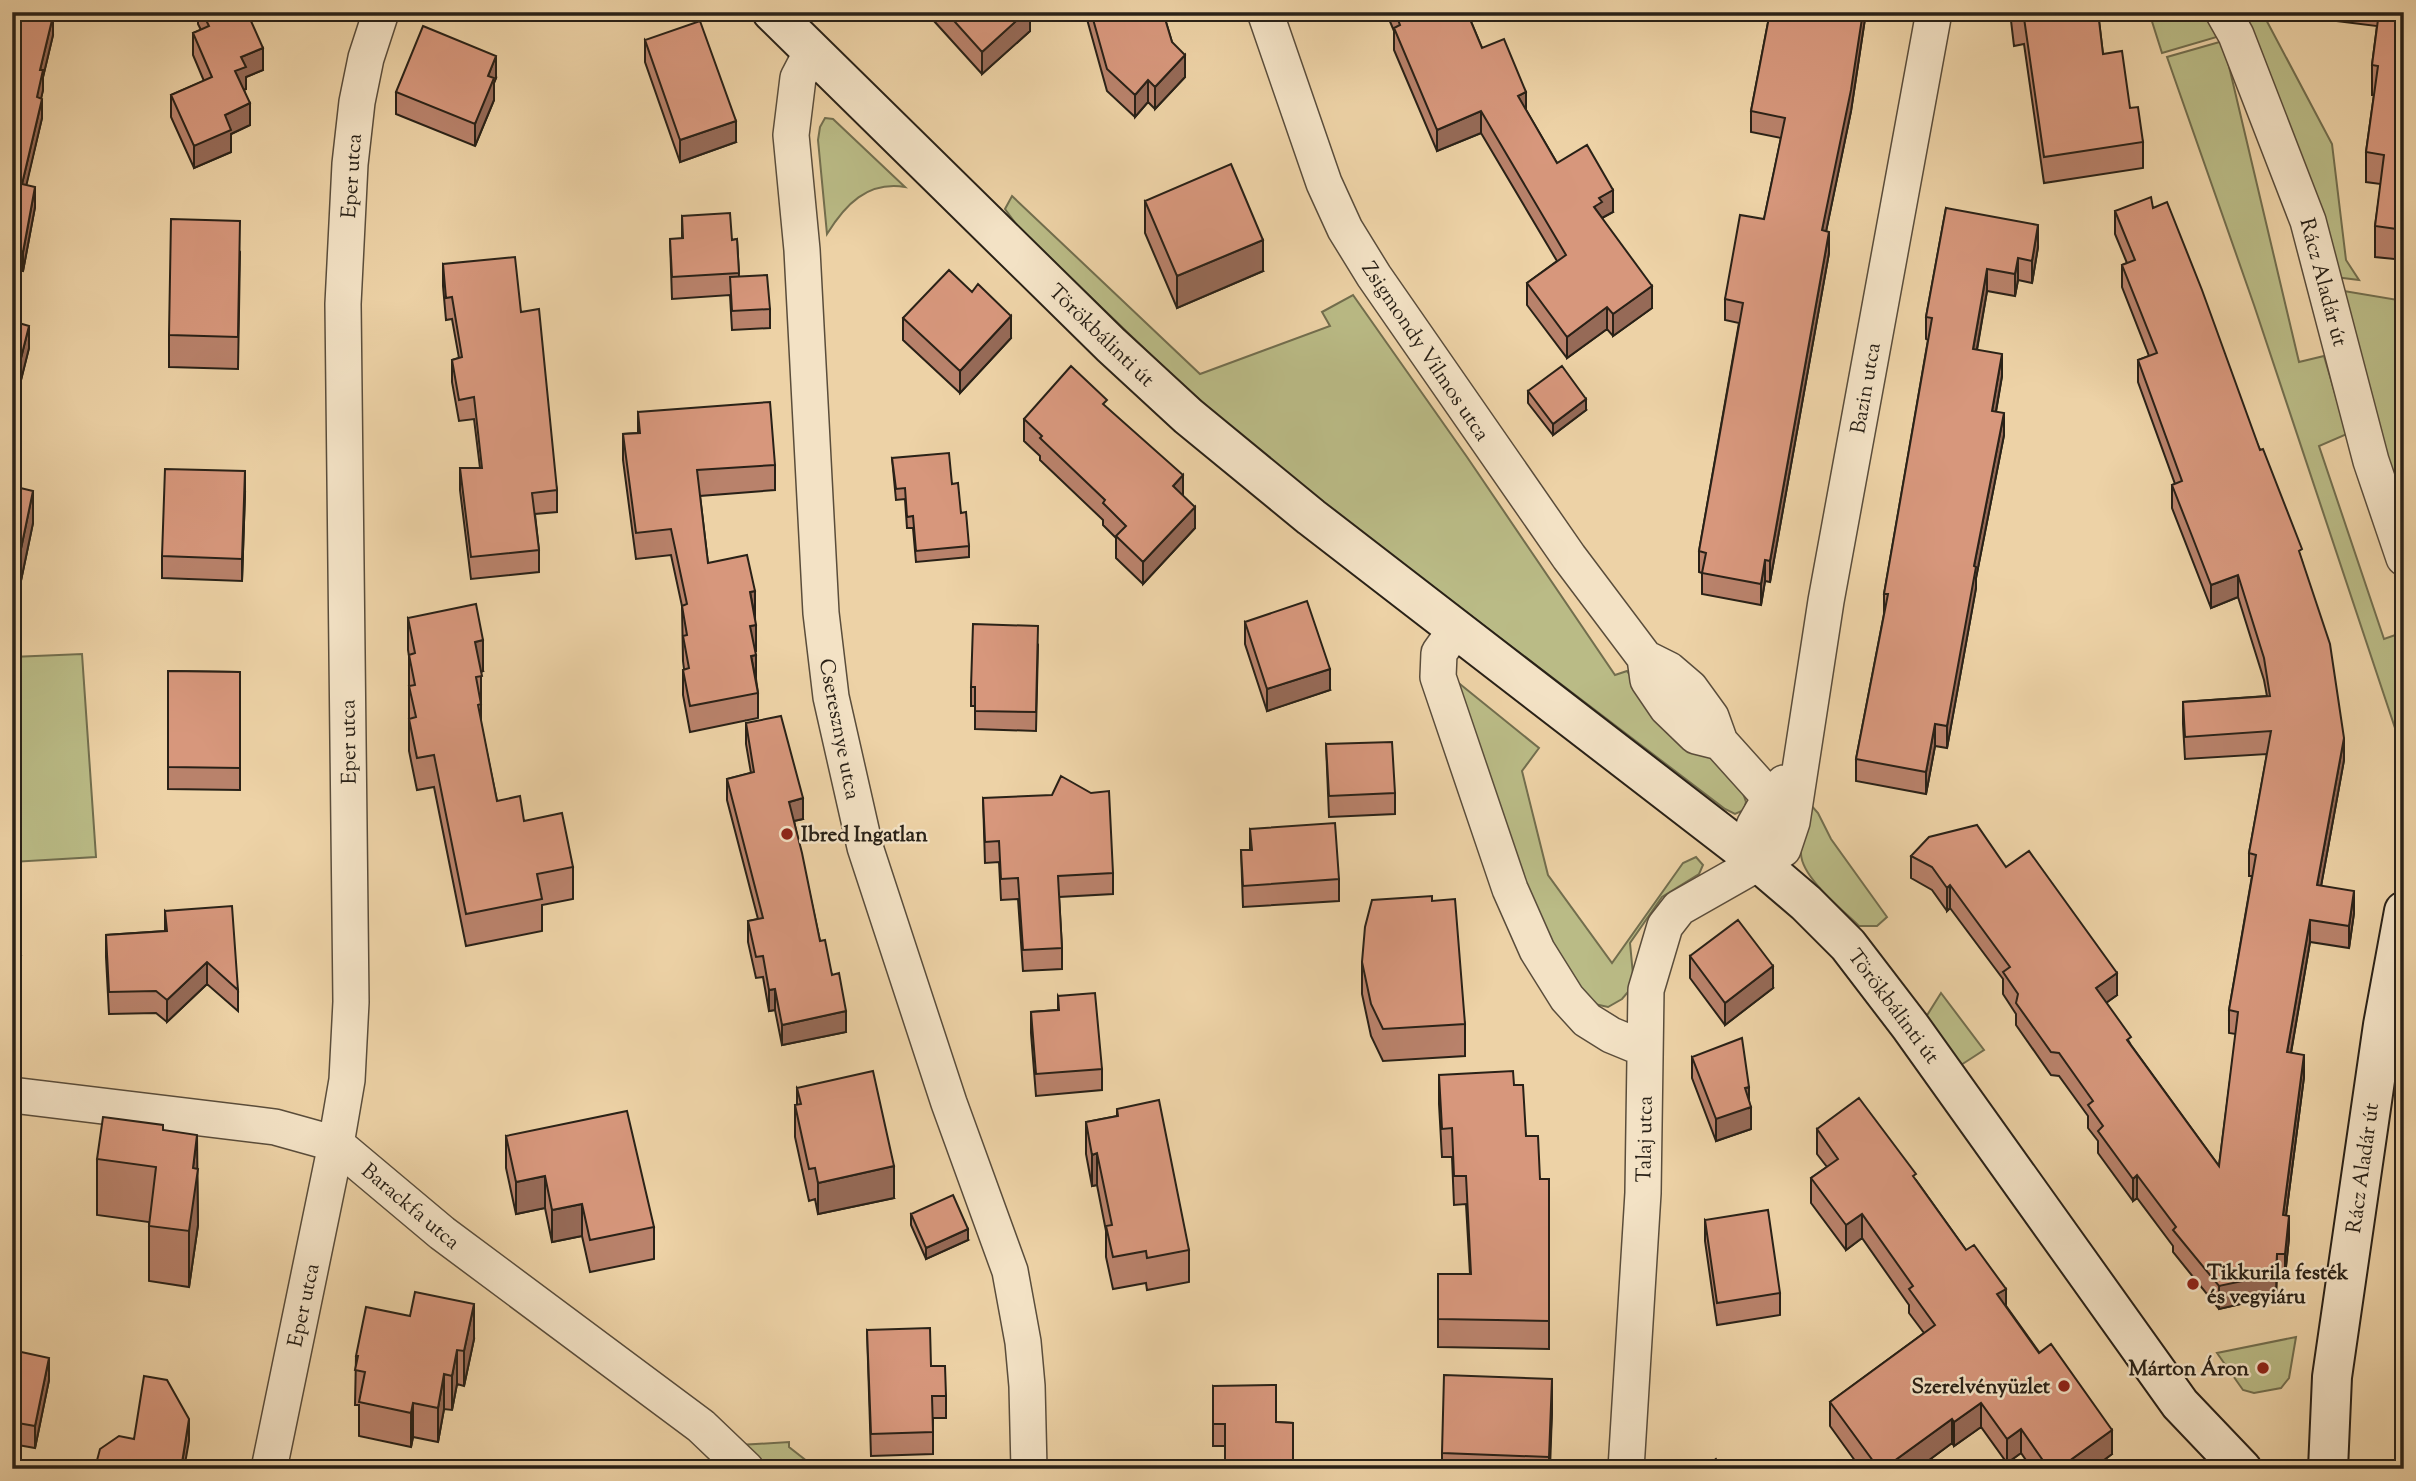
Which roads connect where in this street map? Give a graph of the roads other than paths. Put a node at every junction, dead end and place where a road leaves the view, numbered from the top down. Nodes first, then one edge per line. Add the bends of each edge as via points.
1 (381, 12) edge
2 (772, 12) edge
3 (1265, 12) edge
4 (1934, 12) edge
5 (2223, 12) edge
6 (812, 51) junction
7 (2404, 558) edge
8 (1456, 629) junction
9 (1781, 810) junction
10 (1758, 862) junction
11 (2404, 911) edge
12 (1645, 1049) junction
13 (12, 1095) edge
14 (336, 1144) junction
15 (270, 1469) edge
16 (746, 1469) edge
17 (1029, 1469) edge
18 (1626, 1469) edge
19 (2242, 1469) edge
20 (2328, 1469) edge

1 - 14 street, Eper utca via 357,102 343,304 351,1002 347,1080
2 - 6 street, Törökbálinti út
3 - 9 street, Zsigmondy Vilmos utca via 1324,183 1374,276 1645,659 1669,670 1690,688 1711,717 1720,742
4 - 9 street, Bazin utca via 1801,765
5 - 7 street, Rácz Aladár út via 2236,34 2308,221 2371,461
6 - 8 street, Törökbálinti út via 1160,392
6 - 17 street, Cseresznye utca via 798,78 791,135 802,250 821,613 831,697 865,847 948,1103 1010,1271 1023,1342
8 - 10 street, Törökbálinti út
8 - 12 street via 1439,653 1438,677 1510,890 1567,998 1587,1020
9 - 10 street, Bazin utca via 1754,827
10 - 12 street, Talaj utca via 1679,908 1665,926 1646,990
10 - 19 street, Törökbálinti út via 1848,945 2180,1405
11 - 20 street, Rácz Aladár út via 2332,1377
12 - 18 street, Talaj utca via 1643,1193
13 - 14 street, Barackfa utca via 275,1126
14 - 15 street, Eper utca
14 - 16 street, Barackfa utca via 442,1233 701,1426

